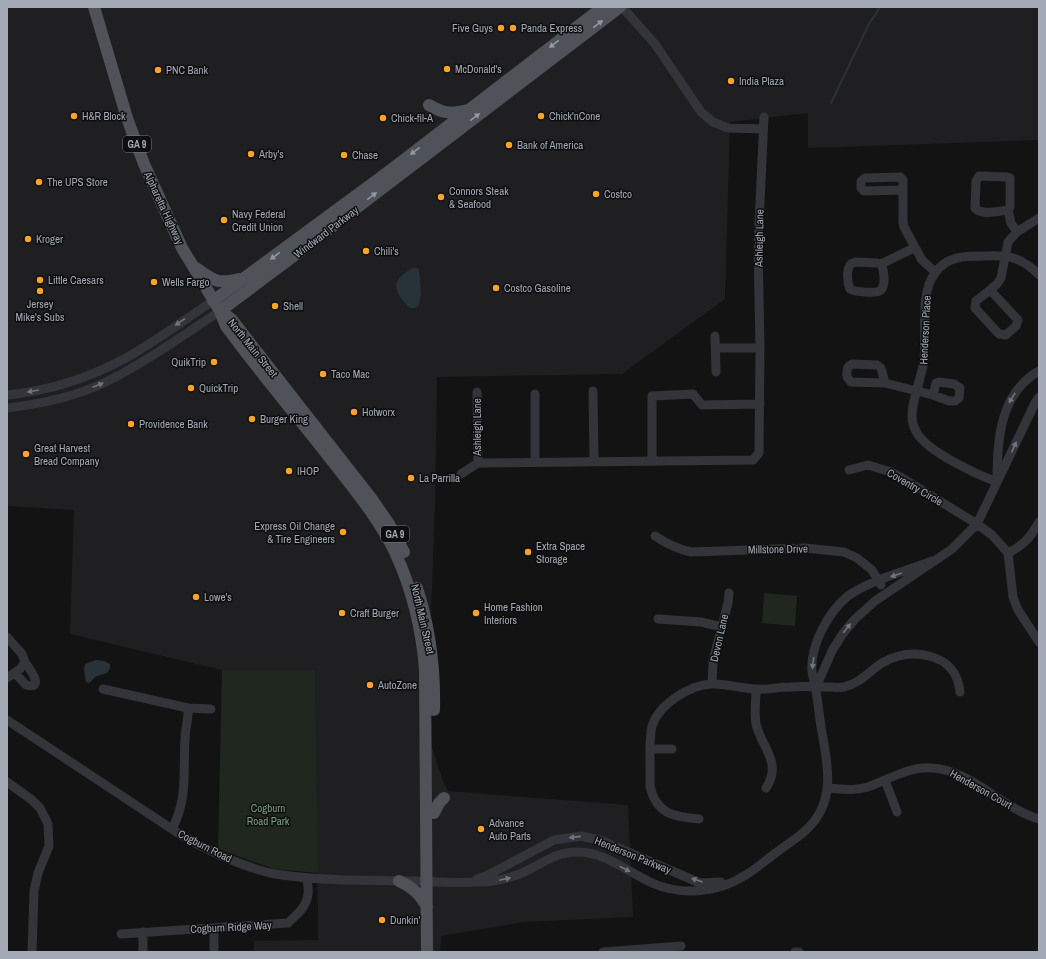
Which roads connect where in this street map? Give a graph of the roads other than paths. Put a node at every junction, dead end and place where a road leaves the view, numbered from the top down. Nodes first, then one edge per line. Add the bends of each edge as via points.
1 (94, 7) edge
2 (603, 7) edge
3 (621, 7) edge
4 (429, 105) dead end
5 (469, 110) junction
6 (764, 117) dead end
7 (763, 129) junction
8 (902, 190) dead end
9 (1008, 210) junction
10 (1039, 218) edge
11 (1017, 232) junction
12 (914, 248) junction
13 (1005, 255) junction
14 (191, 264) junction
15 (881, 264) junction
16 (935, 272) junction
17 (1039, 275) edge
18 (244, 278) junction
19 (990, 290) junction
20 (216, 306) junction
21 (715, 336) dead end
22 (716, 348) junction
23 (760, 348) junction
24 (1039, 371) edge
25 (716, 372) dead end
26 (886, 383) dead end
27 (594, 391) dead end
28 (918, 391) junction
29 (477, 392) dead end
30 (535, 394) dead end
31 (7, 395) edge
32 (932, 395) dead end
33 (1039, 397) edge
34 (760, 404) junction
35 (7, 408) edge
36 (594, 461) junction
37 (652, 461) junction
38 (478, 462) junction
39 (536, 462) junction
40 (849, 470) dead end
41 (460, 474) dead end
42 (997, 482) junction
43 (1039, 522) edge
44 (977, 524) junction
45 (655, 536) dead end
46 (1008, 554) junction
47 (932, 561) junction
48 (879, 581) junction
49 (729, 593) dead end
50 (886, 593) junction
51 (658, 619) dead end
52 (722, 627) junction
53 (7, 637) edge
54 (1038, 639) edge
55 (25, 662) junction
56 (11, 675) edge
57 (712, 684) junction
58 (816, 687) junction
59 (103, 688) dead end
60 (756, 690) junction
61 (960, 692) dead end
62 (188, 708) junction
63 (211, 709) dead end
64 (7, 720) edge
65 (651, 749) junction
66 (672, 749) dead end
67 (885, 780) junction
68 (7, 782) edge
69 (766, 788) dead end
70 (828, 788) junction
71 (444, 798) dead end
72 (897, 812) dead end
73 (434, 813) junction
74 (699, 819) dead end
75 (1039, 819) edge
76 (172, 829) junction
77 (307, 878) junction
78 (399, 881) junction
79 (735, 881) junction
80 (430, 882) junction
81 (466, 882) junction
82 (427, 908) junction
83 (214, 928) junction
84 (143, 932) junction
85 (121, 934) dead end
86 (681, 946) dead end
87 (32, 952) edge
88 (143, 952) edge
89 (214, 952) edge
90 (427, 952) edge
91 (433, 952) edge
92 (603, 952) edge
93 (795, 952) edge
94 (799, 952) edge

1 - 14 main road, Alpharetta Highway / GA 9 via 127,118 144,164
2 -> 5 main road, Windward Parkway
3 - 7 street via 655,44 701,112 713,122 728,128
20 -> 3 main road, Windward Parkway via 307,246
4 - 5 main road via 447,113
5 -> 18 main road, Windward Parkway
6 - 7 street, Ashleigh Lane
7 - 23 street, Ashleigh Lane via 758,245
8 - 12 street via 902,222
9 - 9 street via 976,210 977,177 1010,178
9 - 11 street via 1011,223
10 - 11 street
11 - 13 street via 1008,242
12 - 15 street
12 - 16 street
13 - 16 street, Henderson Place via 958,257 945,263
13 - 17 street, Henderson Place via 1031,267
13 - 19 street via 1001,278
14 - 18 main road via 219,282
14 - 20 main road, Alpharetta Highway / GA 9
15 - 15 street via 884,269 881,290 877,292 850,289 848,269 851,264
16 - 28 street, Henderson Place via 926,292 924,358
18 - 20 main road, Windward Parkway
19 - 19 street via 1018,320 1006,336 999,334 975,308 976,301
20 -> 31 street, Windward Parkway via 105,368 43,389
35 -> 20 street, Windward Parkway via 62,398 106,382 171,344
20 - 73 main road, North Main Street / GA 9 via 232,320 367,492 389,524 404,554 422,604 431,651 434,695
20 - 80 main road, North Main Street / GA 9 via 234,338 371,512 390,543 403,573 416,615 425,670
21 - 22 street
22 - 23 street
22 - 25 street
23 - 34 street, Ashleigh Lane
24 -> 42 street, Henderson Parkway via 1019,387 1007,407 1000,432
26 - 28 street
27 - 36 street
28 - 32 street
28 - 42 street, Henderson Place via 912,416 920,438 973,473
29 - 38 street, Ashleigh Lane
30 - 39 street
42 -> 33 street, Henderson Parkway
34 - 37 street, Ashleigh Lane via 759,453 753,460
34 - 37 street via 702,404 693,394 652,396
36 - 37 street, Ashleigh Lane
36 - 39 street, Ashleigh Lane
38 - 39 street, Ashleigh Lane
38 - 41 street, Ashleigh Lane
40 - 44 street, Coventry Circle via 868,465 891,472
42 - 44 street, Henderson Parkway
43 - 46 street via 1021,546
44 - 46 street, Coventry Circle via 992,534
44 - 47 street, Henderson Parkway via 952,549
45 - 48 street, Millstone Drive via 667,544 691,552 805,548 844,552 872,570
46 - 54 street via 1013,597 1018,610
47 -> 48 street, Henderson Parkway
47 - 50 street, Henderson Parkway
48 - 50 street, Millstone Drive
48 -> 58 street, Henderson Parkway via 848,596 832,612 814,650 812,671
49 - 52 street, Devon Lane
58 -> 50 street, Henderson Parkway via 833,649 844,632 865,608
51 - 52 street via 701,622
52 - 57 street, Devon Lane via 713,661
53 - 55 street via 22,654
55 - 56 street
55 - 56 street via 35,676 35,683 26,685
57 - 60 street
57 - 65 street via 691,689 658,707 652,726
58 - 60 street
58 - 61 street via 842,687 855,683 892,658 918,655 929,656 952,668
58 - 70 street, Henderson Parkway via 828,770
59 - 62 street
60 - 69 street via 756,724 772,764 771,778
62 - 63 street
62 - 76 street via 183,801
64 - 76 street, Cogburn Road
65 - 66 street
65 - 74 street via 650,786 656,802 672,815
67 - 70 street, Henderson Court via 858,789
67 - 72 street
67 - 75 street, Henderson Court via 917,769 943,769 960,775
68 - 87 street via 40,808 48,824 49,846 34,891
70 - 79 street, Henderson Parkway via 822,810 809,828
71 - 73 main road via 438,803
73 - 80 main road, North Main Street / GA 9
76 - 77 street, Cogburn Road via 205,849 240,864
77 - 78 street, Cogburn Road
77 - 83 street, Cogburn Ridge Way via 308,895 305,903 301,911 288,923
78 - 80 street, Cogburn Road
78 - 82 main road via 416,892
81 -> 79 street, Henderson Parkway via 510,878 557,855 577,852 600,856 651,882 673,890 704,891
79 -> 81 street, Henderson Parkway via 700,883 600,840 581,836 554,840 486,876
80 - 81 street, Henderson Parkway
80 - 82 main road, North Main Street / GA 9
80 - 91 main road, North Main Street / GA 9
82 - 90 main road, North Main Street / GA 9
83 - 84 street, Cogburn Ridge Way
83 - 89 street
84 - 85 street, Cogburn Ridge Way
84 - 88 street
86 - 92 street
93 - 94 street

